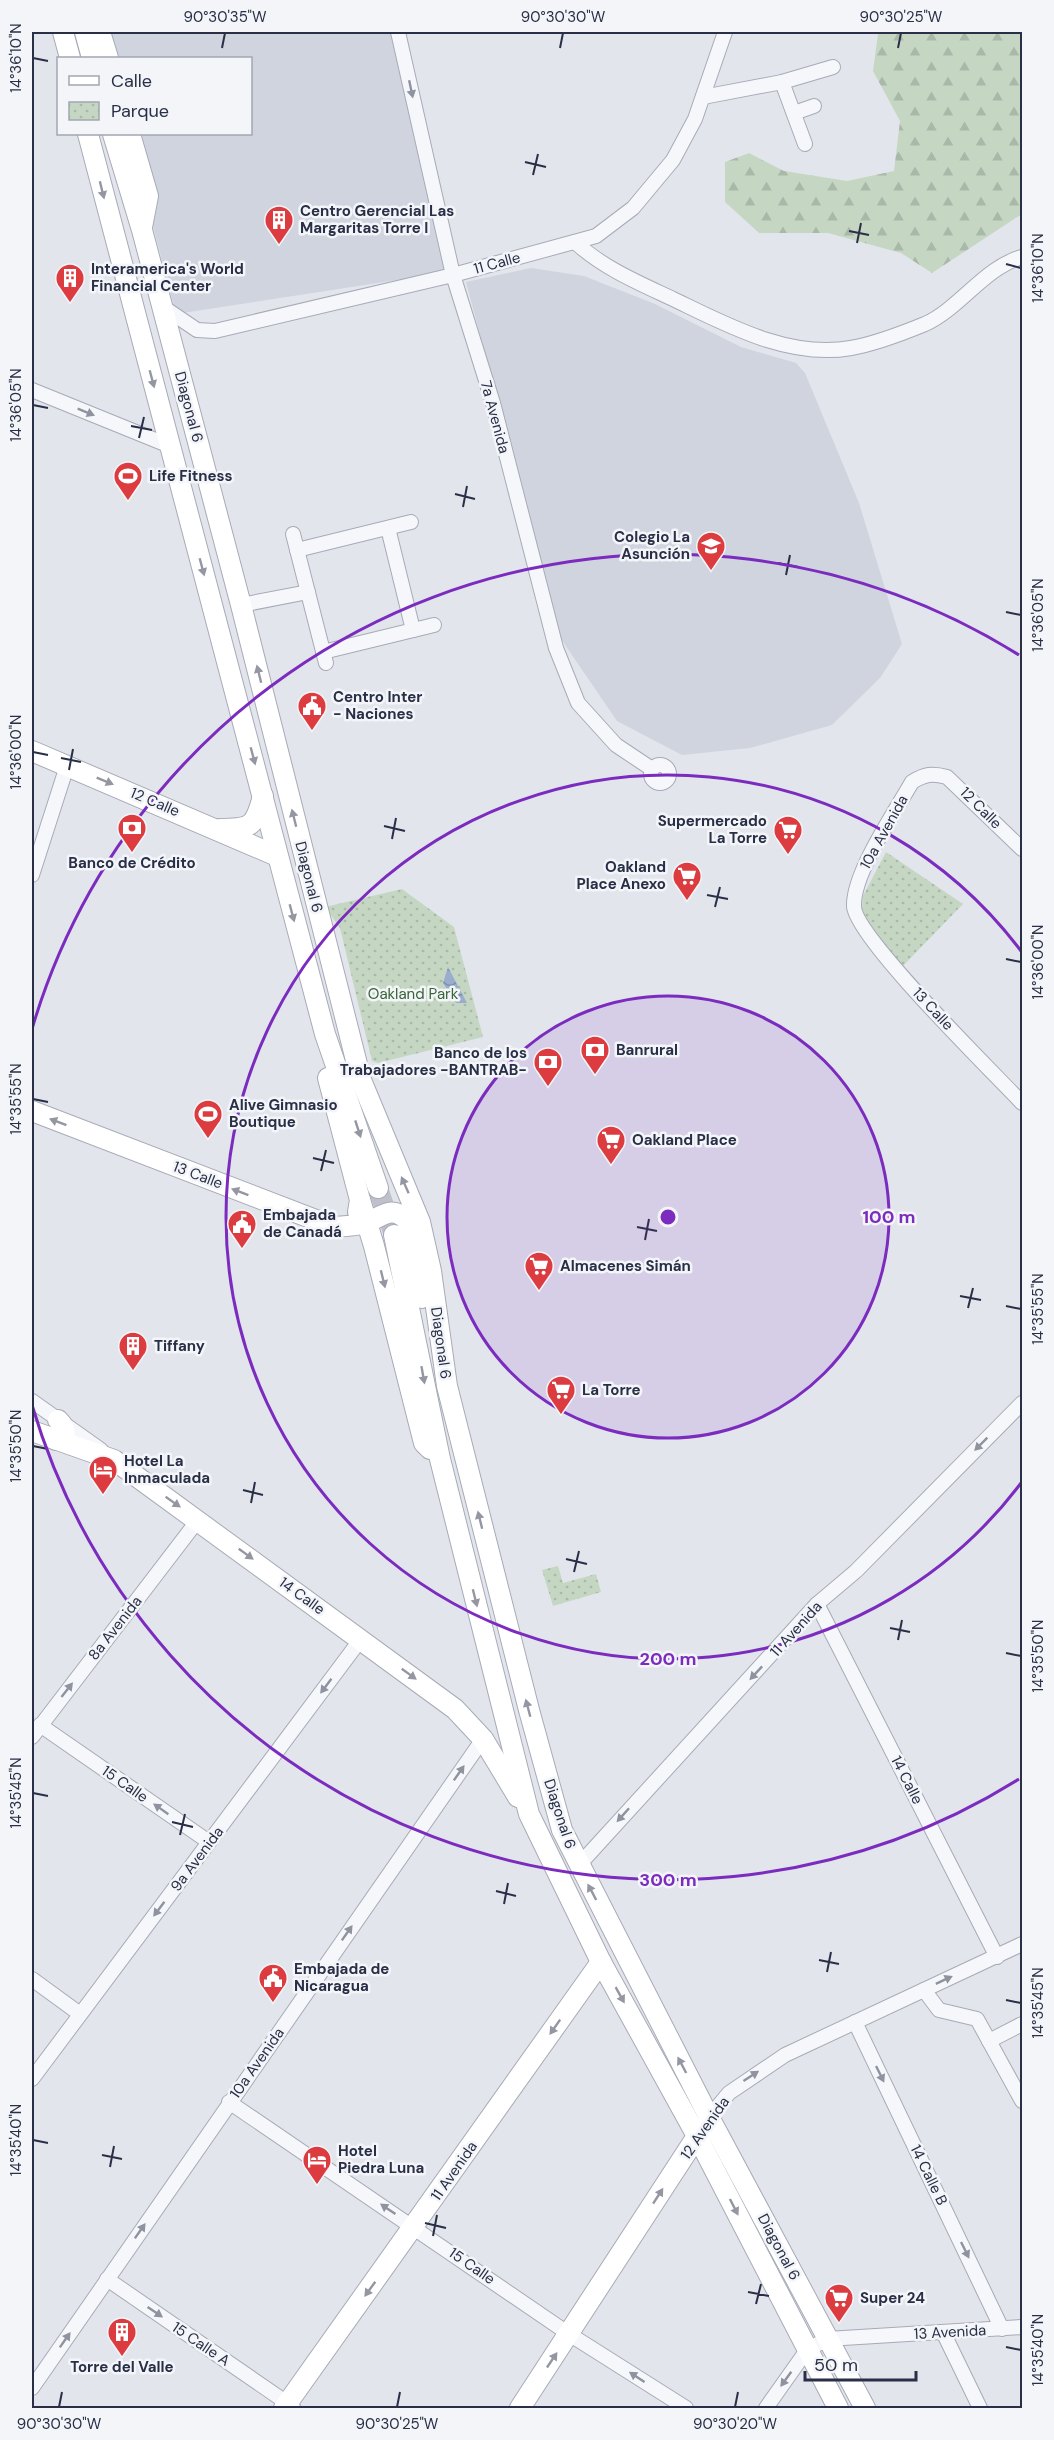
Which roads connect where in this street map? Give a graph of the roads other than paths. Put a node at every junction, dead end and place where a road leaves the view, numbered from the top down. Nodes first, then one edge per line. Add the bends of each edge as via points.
1 (63, 32) edge
2 (85, 32) edge
3 (100, 32) edge
4 (399, 32) edge
5 (725, 32) edge
6 (70, 57) edge
7 (92, 57) edge
8 (108, 57) edge
9 (833, 68) dead end
10 (782, 82) junction
11 (703, 97) junction
12 (814, 106) dead end
13 (794, 113) junction
14 (88, 135) edge
15 (112, 135) edge
16 (130, 135) edge
17 (805, 144) dead end
18 (142, 230) junction
19 (575, 242) junction
20 (1023, 258) edge
21 (453, 275) junction
22 (162, 307) junction
23 (32, 390) edge
24 (170, 446) junction
25 (411, 522) dead end
26 (388, 528) junction
27 (293, 534) dead end
28 (297, 550) junction
29 (308, 592) junction
30 (242, 605) junction
31 (434, 625) dead end
32 (413, 630) junction
33 (32, 751) edge
34 (278, 751) junction
35 (68, 766) junction
36 (652, 769) dead end
37 (935, 773) joint
38 (263, 796) junction
39 (218, 829) junction
40 (1023, 849) edge
41 (277, 856) junction
42 (32, 875) edge
43 (854, 908) joint
44 (325, 1034) junction
45 (1023, 1103) edge
46 (32, 1112) edge
47 (378, 1188) tunnel mouth
48 (360, 1200) junction
49 (367, 1223) junction
50 (334, 1227) junction
51 (394, 1235) tunnel mouth
52 (442, 1359) junction
53 (32, 1401) edge
54 (1023, 1403) edge
55 (58, 1420) junction
56 (32, 1431) edge
57 (56, 1440) junction
58 (440, 1459) junction
59 (114, 1460) junction
60 (198, 1520) junction
61 (817, 1604) junction
62 (362, 1639) junction
63 (36, 1731) edge
64 (483, 1739) junction
65 (529, 1814) junction
66 (209, 1842) junction
67 (578, 1866) junction
68 (1023, 1944) edge
69 (996, 1956) junction
70 (601, 1962) junction
71 (32, 1979) edge
72 (924, 1990) junction
73 (80, 2014) junction
74 (855, 2022) junction
75 (1023, 2024) edge
76 (989, 2041) junction
77 (32, 2079) edge
78 (1023, 2101) edge
79 (230, 2102) junction
80 (709, 2117) junction
81 (698, 2136) junction
82 (415, 2227) junction
83 (107, 2279) junction
84 (1023, 2327) edge
85 (1002, 2329) junction
86 (943, 2332) junction
87 (569, 2334) junction
88 (827, 2339) junction
89 (807, 2350) junction
90 (32, 2388) edge
91 (289, 2407) edge
92 (520, 2409) edge
93 (686, 2409) edge
94 (766, 2409) edge
95 (838, 2409) edge
96 (865, 2409) edge
97 (980, 2409) edge

1 - 6 main road
2 - 7 main road
3 - 8 main road
4 -> 21 street, 7a Avenida
5 - 11 street, 11 Calle
9 - 10 street
10 - 11 street
10 - 13 street
11 - 19 street, 11 Calle via 685,140 647,194 603,230
12 - 13 street
13 - 17 street
14 -> 24 main road, Diagonal 6
15 - 18 main road, Diagonal 6
16 - 18 main road via 148,196
18 - 22 main road, Diagonal 6
19 - 20 street via 591,257 747,335 800,348 850,348 927,323 1006,263
19 - 21 street, 11 Calle
21 - 22 street, 11 Calle via 215,331 197,330
21 - 36 street, 7a Avenida via 493,403 565,672 578,703 616,745
22 - 30 main road, Diagonal 6
23 -> 24 street
24 -> 38 main road, Diagonal 6
25 - 26 street
26 - 28 street
26 - 32 street
27 - 28 street
28 - 29 street
29 - 30 street
29 - 32 street via 324,658
34 -> 30 main road, Diagonal 6
31 - 32 street
33 - 35 main road, 12 Calle
34 - 38 main road
52 -> 34 main road, Diagonal 6 via 431,1271 420,1222 360,1076
35 -> 39 main road, 12 Calle
35 - 42 street
37 - 40 street, 12 Calle via 960,787
37 - 43 street, 10a Avenida via 912,782 859,877
38 - 39 main road via 258,818 252,824 243,829
38 - 41 main road, Diagonal 6
39 - 41 main road, 12 Calle
41 -> 44 main road, Diagonal 6
43 - 45 street, 13 Calle via 858,923 893,967
44 -> 47 main road, Diagonal 6
44 - 48 main road, Diagonal 6 via 326,1070
50 -> 46 main road, 13 Calle
48 - 49 main road, Diagonal 6
48 - 50 main road via 353,1219
49 - 50 main road, 13 Calle
49 - 52 main road, 13 Calle via 388,1212 407,1220 432,1349
49 -> 58 main road, Diagonal 6 via 424,1443
51 -> 58 main road, Diagonal 6
67 -> 52 main road, Diagonal 6 via 562,1830 529,1710
53 - 55 street
54 -> 61 street, 11 Avenida via 856,1571
55 - 57 main road via 65,1434
55 - 59 street
56 - 57 main road, 14 Calle
57 - 59 main road, 14 Calle
58 -> 65 main road, Diagonal 6
59 -> 60 main road, 14 Calle
60 -> 62 main road, 14 Calle
63 -> 60 street, 8a Avenida
61 -> 67 street, 11 Avenida
61 - 69 street, 14 Calle
62 -> 64 main road, 14 Calle via 455,1709
62 -> 66 street, 9a Avenida
66 -> 63 street, 15 Calle
64 - 65 main road, 14 Calle
79 -> 64 street, 10a Avenida
65 - 70 main road, Diagonal 6
66 -> 73 street, 9a Avenida
80 -> 67 main road, Diagonal 6
68 - 69 street, 12 Avenida
72 -> 69 street, 12 Avenida
70 -> 81 main road, Diagonal 6
70 -> 82 main road, 11 Avenida
71 - 73 street
72 - 74 street, 12 Avenida
72 - 76 street via 939,2010 977,2019
73 - 77 street, 9a Avenida
80 -> 74 street, 12 Avenida via 747,2078
74 -> 85 street, 14 Calle B
75 - 76 street
76 - 78 street
82 -> 79 street, 15 Calle
83 -> 79 street, 10a Avenida
80 - 81 main road, 12 Avenida
80 - 88 main road, Diagonal 6
87 -> 81 main road, 12 Avenida
81 -> 89 main road, Diagonal 6
82 - 87 street, 15 Calle
82 -> 91 main road, 11 Avenida
90 -> 83 street, 10a Avenida
83 -> 91 street, 15 Calle A
84 - 85 street, 13 Avenida
85 - 86 street, 13 Avenida
86 - 88 street, 13 Avenida
86 - 97 street
92 -> 87 main road, 12 Avenida
93 -> 87 street, 15 Calle
88 - 89 street, 13 Avenida
88 - 96 main road, Diagonal 6
89 -> 94 street, 13 Avenida
89 - 95 main road, Diagonal 6

